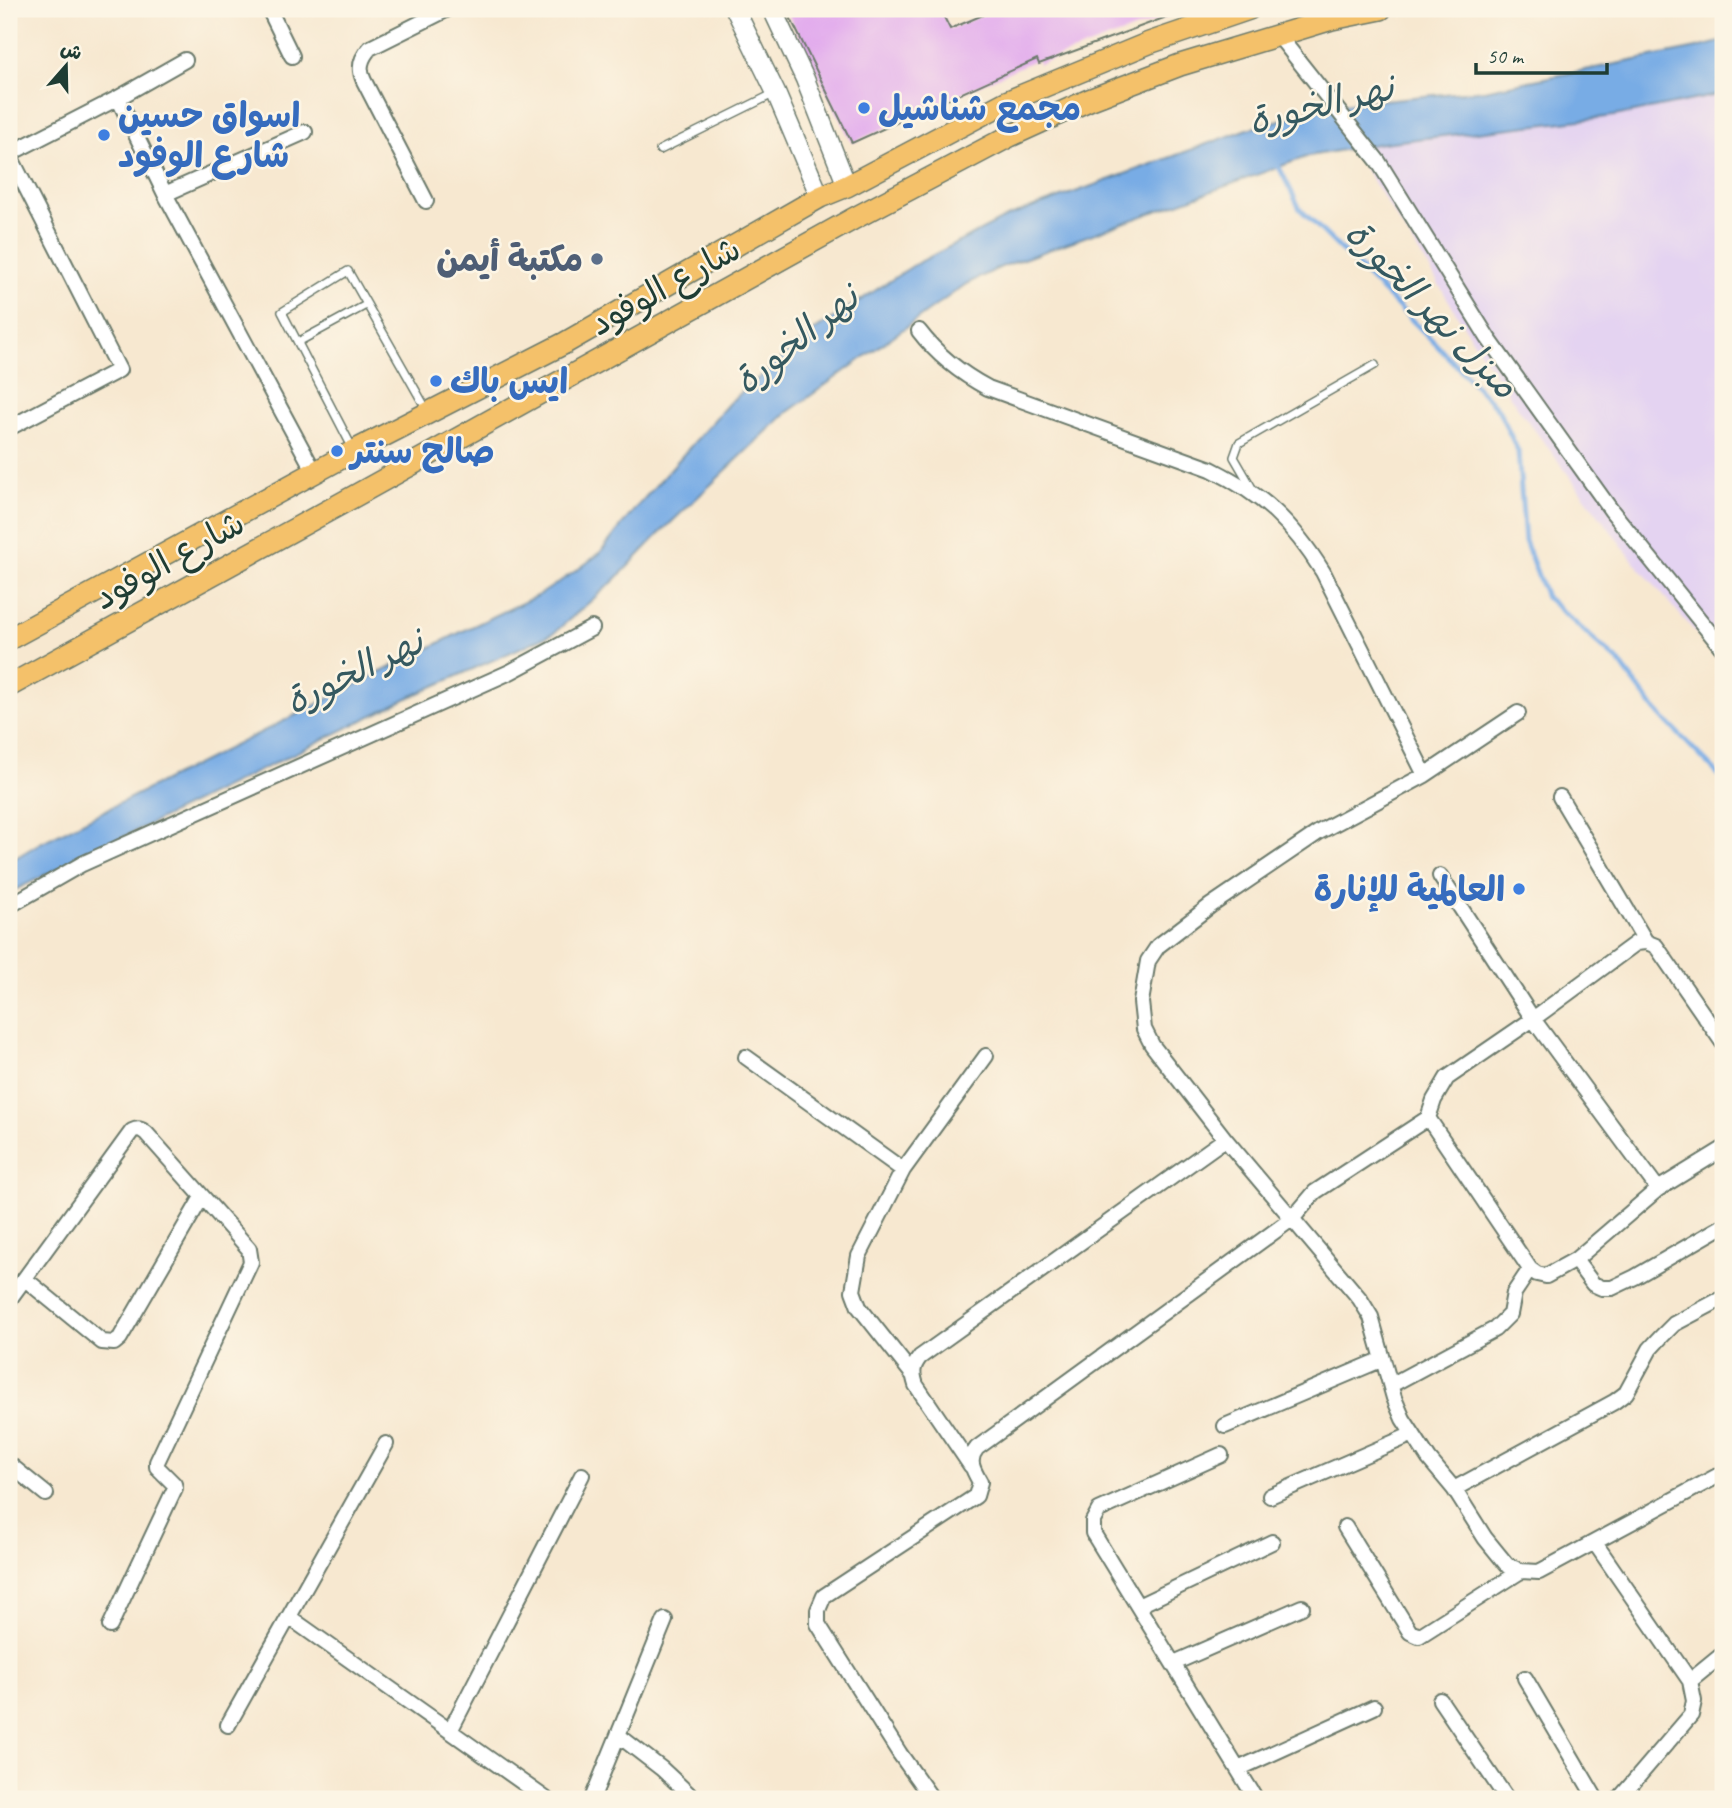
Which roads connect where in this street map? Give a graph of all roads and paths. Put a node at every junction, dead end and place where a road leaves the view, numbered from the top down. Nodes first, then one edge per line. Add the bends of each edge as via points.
1 (269, 9) edge
2 (448, 9) edge
3 (734, 9) edge
4 (772, 9) edge
5 (1249, 9) edge
6 (1381, 9) edge
7 (1278, 35) junction
8 (292, 56) dead end
9 (184, 60) dead end
10 (804, 79) junction
11 (776, 93) junction
12 (118, 98) junction
13 (305, 132) dead end
14 (660, 150) dead end
15 (9, 154) edge
16 (846, 186) junction
17 (165, 194) junction
18 (820, 197) junction
19 (426, 201) dead end
20 (366, 305) junction
21 (919, 331) dead end
22 (298, 342) junction
23 (1375, 365) dead end
24 (428, 413) junction
25 (9, 428) edge
26 (354, 451) junction
27 (315, 473) junction
28 (1256, 495) junction
29 (592, 628) dead end
30 (9, 639) edge
31 (1723, 649) edge
32 (9, 686) edge
33 (1518, 713) dead end
34 (1425, 775) junction
35 (1560, 797) dead end
36 (1440, 876) dead end
37 (9, 906) edge
38 (1646, 942) junction
39 (1533, 1019) junction
40 (1723, 1043) edge
41 (986, 1056) dead end
42 (746, 1057) dead end
43 (1428, 1118) junction
44 (1226, 1139) junction
45 (1723, 1149) edge
46 (903, 1170) junction
47 (1658, 1189) junction
48 (202, 1196) junction
49 (1293, 1218) junction
50 (1723, 1226) edge
51 (1575, 1260) junction
52 (1530, 1269) junction
53 (25, 1279) junction
54 (1723, 1298) edge
55 (9, 1300) edge
56 (1383, 1359) junction
57 (913, 1375) junction
58 (1391, 1385) junction
59 (1225, 1426) dead end
60 (1413, 1434) junction
61 (386, 1444) dead end
62 (1221, 1455) dead end
63 (9, 1464) edge
64 (971, 1466) junction
65 (1723, 1473) edge
66 (582, 1475) dead end
67 (1454, 1489) junction
68 (46, 1494) dead end
69 (1270, 1496) dead end
70 (1345, 1527) dead end
71 (1272, 1542) dead end
72 (1595, 1543) junction
73 (1521, 1571) junction
74 (1138, 1606) junction
75 (1302, 1606) dead end
76 (289, 1617) junction
77 (665, 1620) dead end
78 (110, 1626) dead end
79 (1723, 1654) edge
80 (1174, 1663) junction
81 (1525, 1678) dead end
82 (1690, 1681) junction
83 (1440, 1700) dead end
84 (1374, 1707) dead end
85 (228, 1725) dead end
86 (450, 1731) junction
87 (618, 1735) junction
88 (1238, 1769) junction
89 (546, 1799) edge
90 (592, 1799) edge
91 (694, 1799) edge
92 (932, 1799) edge
93 (1256, 1799) edge
94 (1507, 1799) edge
95 (1596, 1799) edge
96 (1619, 1799) edge

1 - 8 street
2 - 19 street via 370,48 360,67
3 - 11 street
4 - 10 street
5 - 16 main road, شارع الوفود via 1149,43 1006,102
6 - 7 main road, شارع الوفود
7 - 31 street via 1378,161 1488,338 1611,510
7 - 32 main road, شارع الوفود via 1167,70 1010,136
9 - 12 street
10 - 11 street
10 - 16 street
11 - 14 lane
11 - 18 street
12 - 15 street
12 - 17 street
13 - 17 street
15 - 25 street via 119,370
16 - 18 main road, شارع الوفود
17 - 27 street
18 - 24 main road, شارع الوفود via 565,343
20 - 22 lane
20 - 22 lane via 348,271 282,312
20 - 24 lane
21 - 28 street via 950,364 988,387 1210,470
22 - 26 lane
23 - 28 lane via 1239,443 1234,457
24 - 26 main road, شارع الوفود
26 - 27 main road, شارع الوفود
27 - 30 main road, شارع الوفود
28 - 34 street via 1294,529 1323,572
29 - 37 street via 510,672 82,864
33 - 34 street
34 - 44 street via 1319,832 1210,906 1158,946 1148,961 1141,1002 1144,1029
35 - 38 street
36 - 39 street
38 - 39 street via 1636,943
38 - 40 street via 1656,946
39 - 43 street via 1447,1078
39 - 47 street
41 - 46 street
42 - 46 street
43 - 49 street via 1315,1192
43 - 52 street
44 - 49 street
44 - 57 street via 920,1357
45 - 47 street
46 - 57 street via 859,1256 853,1291 859,1307
47 - 51 street
48 - 53 street via 146,1133 136,1129
48 - 53 street via 114,1343 102,1342
48 - 78 street via 249,1250 251,1262 158,1462 157,1467 175,1488
49 - 56 street via 1360,1299 1371,1317
49 - 64 street via 977,1448
50 - 51 street via 1612,1288 1593,1284
51 - 52 street via 1546,1276
52 - 58 street via 1514,1293 1510,1314 1495,1329
53 - 55 street
54 - 67 street via 1674,1324 1650,1349 1626,1392 1614,1402
56 - 58 street
56 - 59 street
57 - 64 street
58 - 60 street
60 - 67 street
60 - 69 street
61 - 76 street
62 - 74 street via 1099,1510 1093,1533
63 - 68 street
64 - 92 street via 980,1482 976,1496 824,1596 818,1610 818,1624
65 - 72 street
66 - 86 street
67 - 73 street via 1507,1565
70 - 73 street via 1410,1632 1419,1636
71 - 74 street
72 - 73 street via 1539,1572
72 - 82 street
74 - 80 street
75 - 80 street
76 - 85 street
76 - 86 street
77 - 87 street
79 - 82 street
80 - 88 street
81 - 95 street
82 - 96 street via 1691,1715
83 - 94 street
84 - 88 street
86 - 89 street
87 - 90 street
87 - 91 street
88 - 93 street

